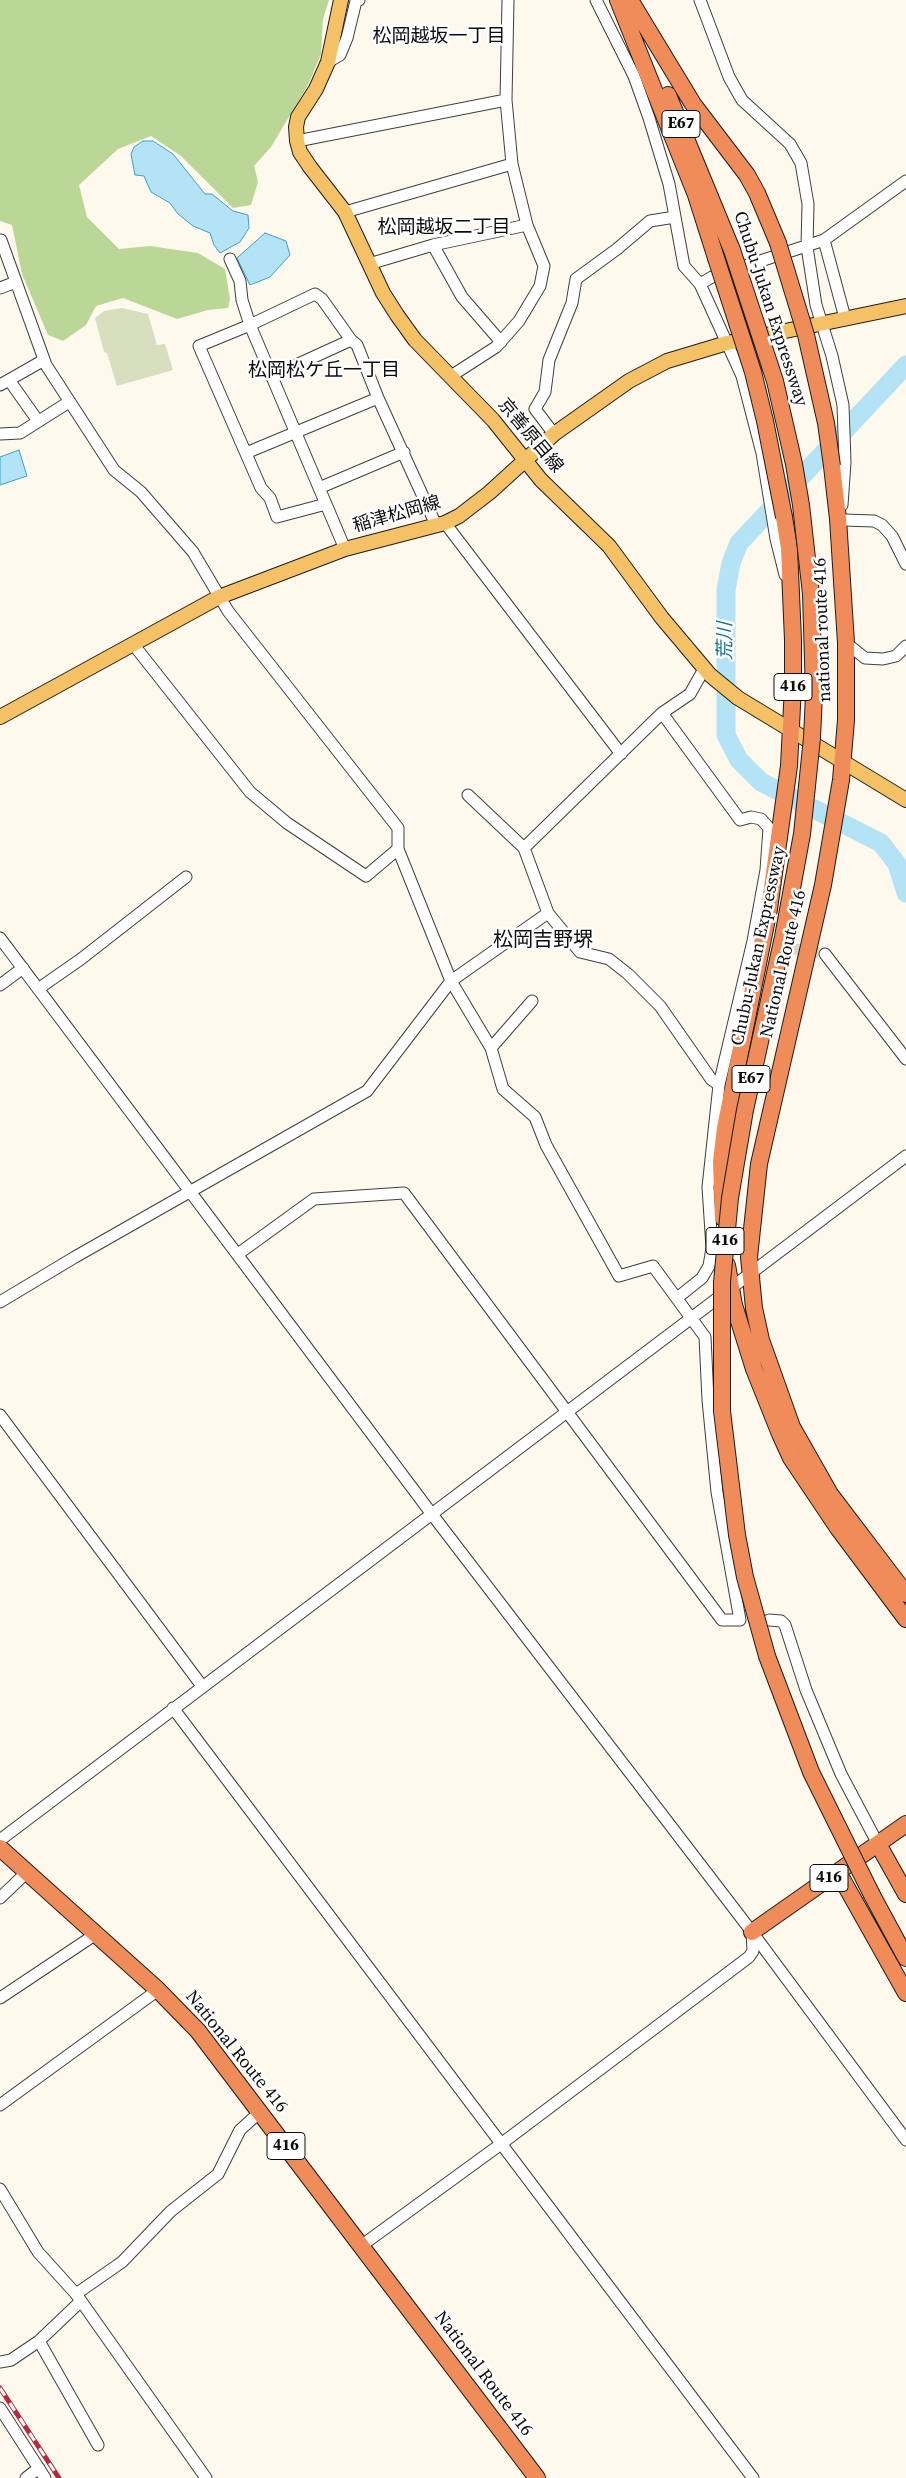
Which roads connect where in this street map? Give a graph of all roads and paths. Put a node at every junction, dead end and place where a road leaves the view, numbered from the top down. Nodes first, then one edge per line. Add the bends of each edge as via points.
1 (341, 0) edge
2 (359, 0) edge
3 (508, 0) edge
4 (596, 0) edge
5 (618, 0) edge
6 (624, 0) edge
7 (630, 0) edge
8 (700, 0) edge
9 (328, 62) junction
10 (506, 100) junction
11 (297, 141) junction
12 (512, 164) junction
13 (906, 181) edge
14 (345, 212) junction
15 (675, 217) junction
16 (527, 225) junction
17 (2, 240) dead end
18 (824, 240) junction
19 (433, 245) junction
20 (807, 247) junction
21 (230, 259) dead end
22 (369, 264) junction
23 (16, 282) junction
24 (700, 284) junction
25 (0, 288) edge
26 (906, 306) edge
27 (845, 318) junction
28 (822, 323) junction
29 (250, 325) junction
30 (351, 340) junction
31 (500, 342) junction
32 (727, 342) junction
33 (44, 360) junction
34 (272, 376) junction
35 (451, 376) junction
36 (5, 383) edge
37 (378, 398) junction
38 (69, 402) junction
39 (38, 421) junction
40 (296, 432) junction
41 (0, 434) edge
42 (554, 434) junction
43 (404, 452) junction
44 (246, 453) junction
45 (525, 459) junction
46 (839, 464) junction
47 (319, 488) junction
48 (326, 504) junction
49 (843, 520) junction
50 (441, 524) junction
51 (345, 549) junction
52 (841, 560) junction
53 (906, 564) edge
54 (790, 595) junction
55 (219, 597) junction
56 (846, 643) junction
57 (133, 644) junction
58 (906, 646) edge
59 (704, 669) junction
60 (662, 713) junction
61 (0, 718) edge
62 (791, 731) junction
63 (621, 754) junction
64 (843, 762) junction
65 (468, 795) dead end
66 (906, 800) edge
67 (524, 848) junction
68 (398, 849) junction
69 (186, 877) dead end
70 (548, 914) junction
71 (0, 938) edge
72 (825, 954) tunnel mouth
73 (23, 968) junction
74 (452, 981) junction
75 (0, 985) edge
76 (38, 989) junction
77 (532, 1001) dead end
78 (491, 1048) junction
79 (906, 1059) edge
80 (719, 1085) junction
81 (906, 1156) edge
82 (191, 1192) junction
83 (238, 1254) junction
84 (751, 1276) junction
85 (731, 1290) junction
86 (677, 1298) junction
87 (0, 1302) edge
88 (692, 1319) junction
89 (568, 1411) junction
90 (0, 1415) edge
91 (431, 1513) junction
92 (906, 1594) edge
93 (906, 1619) edge
94 (768, 1620) dead end
95 (202, 1686) junction
96 (173, 1708) junction
97 (906, 1824) edge
98 (0, 1840) edge
99 (878, 1844) junction
100 (0, 1848) edge
101 (27, 1872) junction
102 (838, 1872) junction
103 (906, 1894) edge
104 (0, 1898) edge
105 (752, 1932) junction
106 (96, 1934) junction
107 (906, 1956) edge
108 (158, 1990) junction
109 (906, 1993) edge
110 (0, 1998) edge
111 (0, 2104) edge
112 (260, 2112) junction
113 (906, 2140) edge
114 (501, 2144) junction
115 (0, 2188) edge
116 (361, 2246) junction
117 (78, 2298) junction
118 (39, 2341) junction
119 (0, 2362) edge
120 (1, 2412) edge
121 (98, 2445) dead end
122 (42, 2473) edge
123 (26, 2478) edge
124 (206, 2478) edge
125 (536, 2478) edge
126 (753, 2478) edge

1 - 9 main road, 京善原目線
2 - 9 street via 356,1 340,55
3 - 10 street
4 - 15 street via 634,76 669,184
5 - 54 highway, National Route 416, bridge via 696,195 753,372 784,517 789,548
6 - 107 highway, Chubu-Jukan Expressway / E67, bridge via 683,127 732,250 775,381 798,488 811,594 814,694 809,776 799,851 745,1110 729,1206 721,1317 722,1411 737,1536 767,1656 810,1772
7 - 46 highway, national route 416, bridge via 683,90 747,175 764,207 810,352
8 - 20 street via 729,78 742,100 790,144 800,162 808,204
9 - 11 main road, 京善原目線 via 298,117
10 - 11 street
10 - 12 street
11 - 14 main road, 京善原目線 via 310,167
12 - 14 street
12 - 16 street
13 - 18 street
14 - 22 main road, 京善原目線
15 - 24 street via 684,266
15 - 42 street via 650,221 576,279 572,304 549,360 545,392 534,409
16 - 19 street
16 - 31 street via 544,266 540,286 520,321
17 - 23 street
18 - 20 street
18 - 27 street
19 - 22 street
19 - 31 street via 462,297
20 - 24 street via 712,277
20 - 28 street
21 - 29 street via 240,281
22 - 35 main road, 京善原目線 via 415,340
23 - 25 street
23 - 33 street
24 - 32 street
26 - 27 main road, 稲津松岡線
27 - 28 main road, 稲津松岡線
28 - 32 main road, 稲津松岡線
28 - 46 street via 842,405
29 - 30 street via 314,294 322,299
29 - 34 street
29 - 44 street via 199,346
30 - 34 street
30 - 37 street via 357,345
31 - 35 street
32 - 42 main road, 稲津松岡線 via 678,356 654,367
32 - 54 street via 750,401
33 - 36 street
33 - 38 street
34 - 40 street
35 - 45 main road, 京善原目線
36 - 39 street
37 - 40 street
37 - 43 street
38 - 39 street
38 - 55 street via 114,470 141,492 194,552
39 - 41 street via 20,433
40 - 44 street
40 - 47 street
42 - 45 main road, 稲津松岡線
43 - 47 street
43 - 50 street
44 - 48 street via 261,488 270,498 276,517
45 - 50 main road, 稲津松岡線 via 489,493 459,516
45 - 59 main road, 京善原目線 via 541,480 609,546
46 - 49 street
46 - 52 highway, national route 416 / 416
47 - 48 street
48 - 51 street
49 - 52 street
49 - 53 street via 874,521 886,528
50 - 51 main road, 稲津松岡線
50 - 63 street
51 - 55 main road, 稲津松岡線
52 - 56 highway, national route 416 / 416
54 - 62 highway, National Route 416 / 416 via 793,649
55 - 57 main road, 稲津松岡線
55 - 68 street via 398,828
56 - 58 street via 865,658 883,660 896,656
56 - 64 highway, national route 416 / 416
57 - 61 main road, 稲津松岡線
57 - 68 street via 250,792 287,823 366,876
59 - 60 street via 690,694
59 - 62 main road, 京善原目線 via 738,698
60 - 63 street
60 - 80 street via 740,820 761,818 770,828 756,942
62 - 64 main road, 京善原目線
62 - 85 highway, National Route 416 / 416 via 768,910 724,1128 722,1200
63 - 67 street
64 - 66 main road, 京善原目線
64 - 84 highway, National Route 416 / 416 via 833,834 759,1164 750,1239
65 - 67 street
67 - 70 street
68 - 74 street
69 - 76 street
70 - 74 street
70 - 80 street via 580,952 610,959 660,1006 711,1079
71 - 73 street
72 - 79 street
73 - 75 street
73 - 76 street
74 - 78 street
74 - 82 street via 367,1091
76 - 82 street
77 - 78 street
78 - 86 street via 503,1089 535,1117 546,1145 619,1276 653,1266
80 - 86 street via 708,1188 712,1248 702,1278
81 - 84 street
82 - 83 street
82 - 87 street
83 - 89 street via 314,1199 404,1193
83 - 91 street
84 - 85 street
84 - 92 highway, National Route 416 / 416 via 754,1308 765,1354 792,1426 830,1494
85 - 88 street
85 - 93 highway, National Route 416 / 416 via 754,1369 792,1458 827,1512
86 - 88 street
88 - 89 street
88 - 89 street via 705,1337 717,1492 745,1620 722,1620
89 - 91 street
90 - 95 street
91 - 95 street
91 - 105 street
94 - 99 street via 785,1625 806,1690 841,1774
95 - 96 street
96 - 98 street
96 - 114 street
97 - 99 highway, 416
99 - 102 highway, 416
99 - 103 highway
100 - 101 highway, National Route 416 / 416
101 - 104 street
101 - 106 highway, National Route 416 / 416
102 - 105 highway, 416
102 - 109 highway
105 - 113 street
105 - 114 street via 752,1953 749,1957
106 - 108 highway, National Route 416 / 416
106 - 110 street
108 - 111 street
108 - 112 highway, National Route 416 / 416 via 198,2032
112 - 116 highway, National Route 416 / 416
112 - 117 street via 240,2130 218,2174 171,2211 122,2262
114 - 116 street
114 - 126 street
115 - 117 street via 38,2252
116 - 125 highway, National Route 416 / 416
117 - 118 street
117 - 124 street
118 - 119 street via 11,2360
118 - 121 street
120 - 122 street
122 - 123 street

